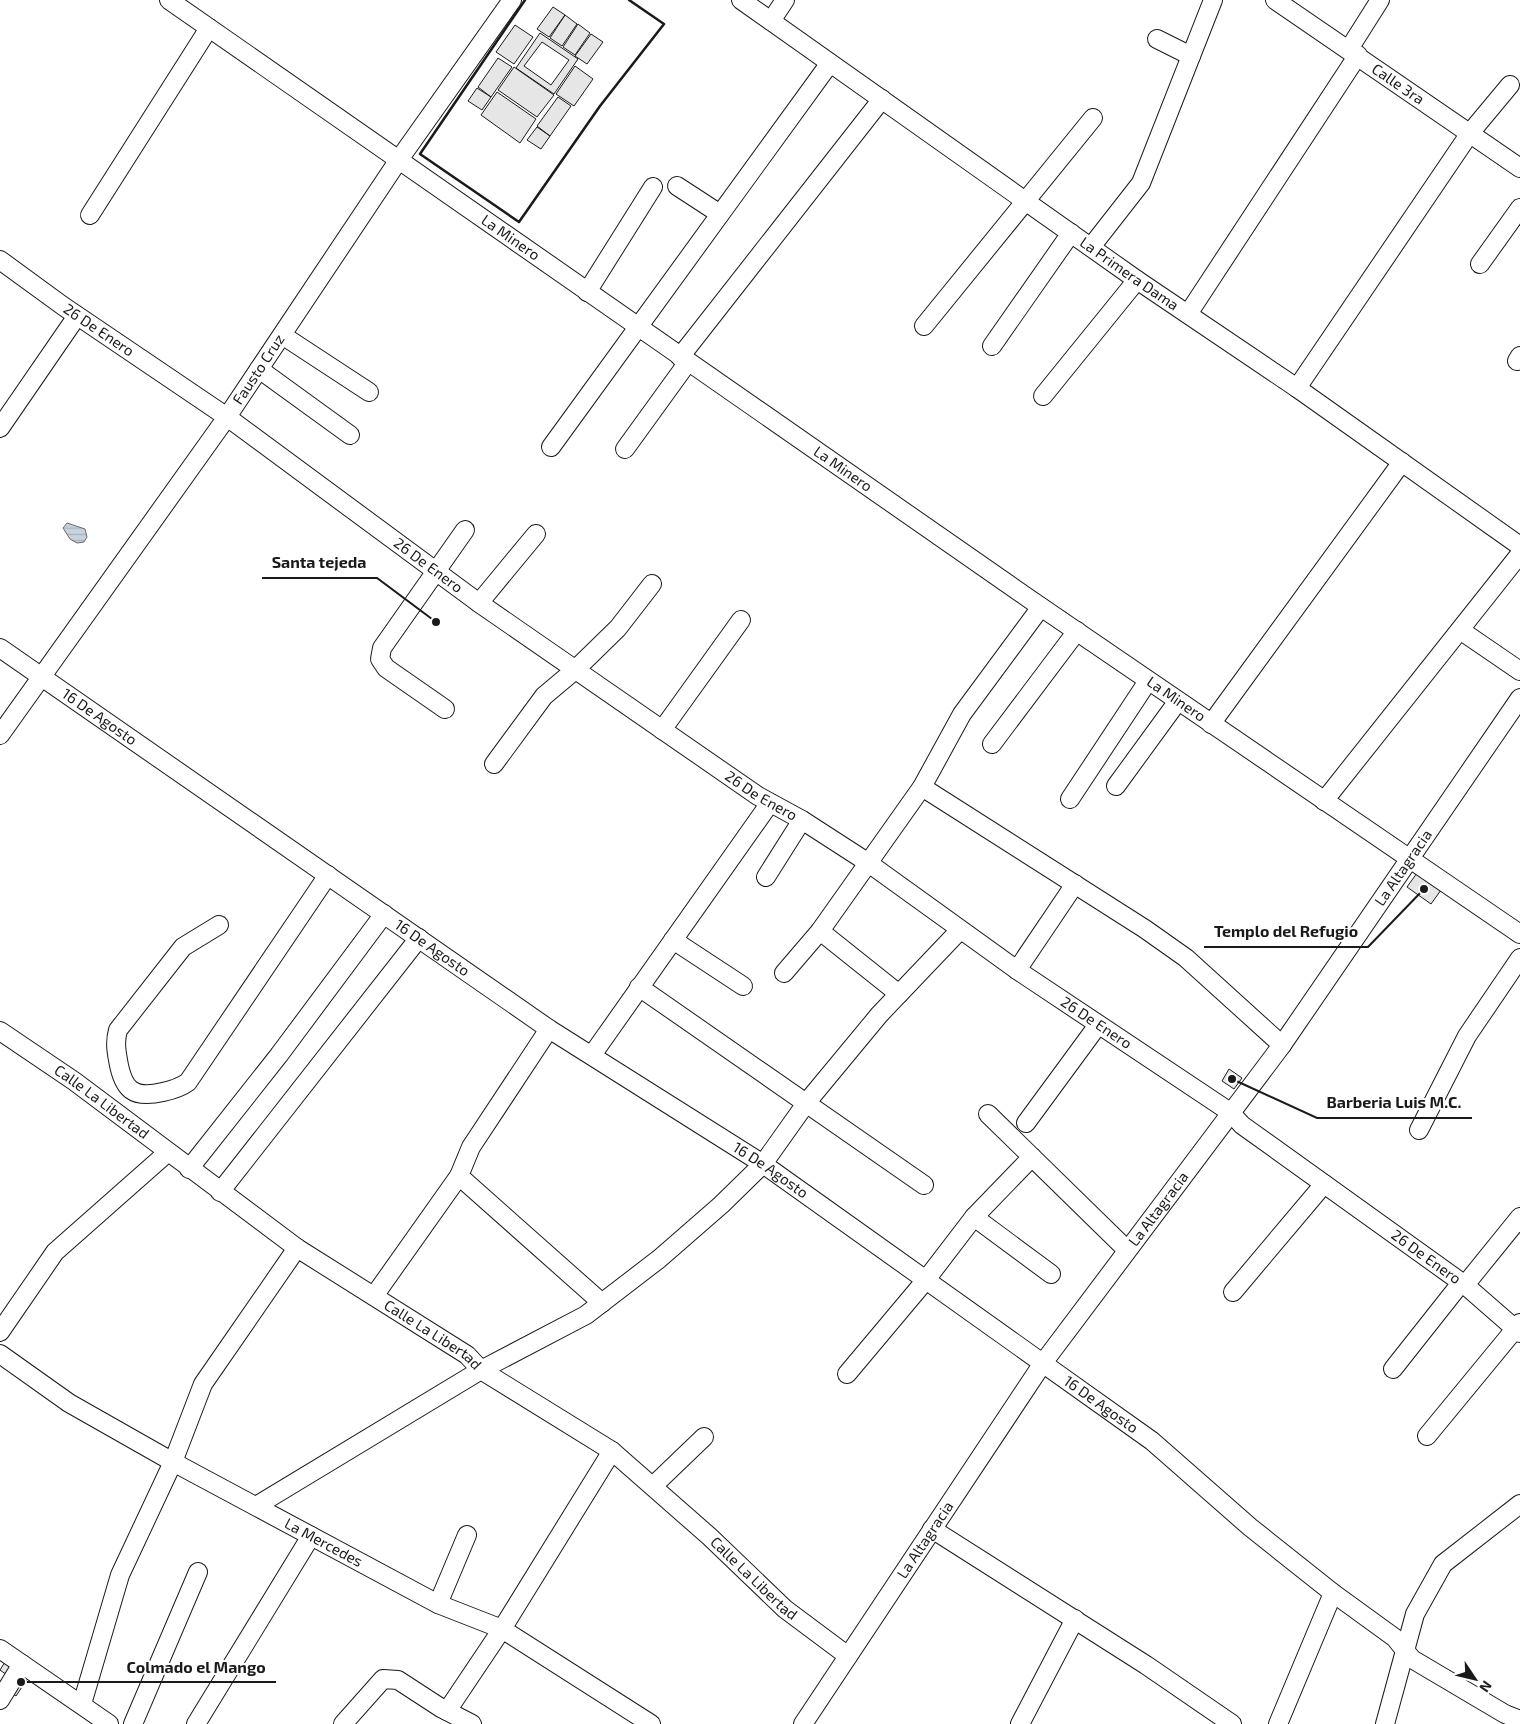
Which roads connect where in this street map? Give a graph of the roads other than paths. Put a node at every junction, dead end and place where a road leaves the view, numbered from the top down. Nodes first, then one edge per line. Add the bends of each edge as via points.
1 (169, 0) edge
2 (512, 0) edge
3 (740, 0) edge
4 (785, 0) edge
5 (1213, 0) edge
6 (1275, 0) edge
7 (1380, 0) edge
8 (771, 21) junction
9 (209, 28) junction
10 (1157, 39) dead end
11 (1353, 52) junction
12 (1191, 56) junction
13 (830, 62) junction
14 (1510, 86) dead end
15 (882, 99) junction
16 (1093, 118) dead end
17 (1470, 134) junction
18 (398, 161) junction
19 (1520, 168) edge
20 (677, 186) dead end
21 (653, 188) dead end
22 (1026, 201) junction
23 (1520, 208) edge
24 (720, 214) junction
25 (90, 215) dead end
26 (1071, 233) junction
27 (1091, 247) junction
28 (0, 260) edge
29 (1480, 264) dead end
30 (1137, 280) junction
31 (587, 292) junction
32 (1188, 314) junction
33 (77, 316) junction
34 (924, 326) dead end
35 (639, 328) junction
36 (282, 335) junction
37 (992, 346) dead end
38 (684, 360) junction
39 (259, 369) junction
40 (1298, 388) junction
41 (369, 392) dead end
42 (1044, 396) dead end
43 (227, 417) junction
44 (0, 428) edge
45 (350, 435) dead end
46 (551, 447) dead end
47 (625, 448) dead end
48 (1402, 462) junction
49 (465, 530) dead end
50 (536, 534) dead end
51 (1520, 546) edge
52 (1520, 554) edge
53 (435, 572) junction
54 (652, 584) dead end
55 (479, 603) junction
56 (1041, 607) junction
57 (741, 620) dead end
58 (1460, 630) junction
59 (1077, 631) junction
60 (0, 648) edge
61 (575, 670) junction
62 (1520, 671) edge
63 (41, 677) junction
64 (1148, 680) junction
65 (1520, 698) edge
66 (1178, 701) junction
67 (445, 709) dead end
68 (1212, 724) junction
69 (662, 730) junction
70 (0, 735) edge
71 (992, 744) dead end
72 (494, 764) dead end
73 (1116, 786) dead end
74 (922, 787) junction
75 (1070, 799) dead end
76 (1324, 802) junction
77 (770, 803) junction
78 (802, 820) junction
79 (1409, 860) junction
80 (867, 862) junction
81 (328, 875) junction
82 (766, 877) dead end
83 (1075, 884) junction
84 (384, 914) junction
85 (219, 926) dead end
86 (960, 930) junction
87 (820, 931) junction
88 (1520, 934) edge
89 (418, 938) junction
90 (673, 940) junction
91 (1520, 958) edge
92 (1017, 970) junction
93 (784, 973) dead end
94 (743, 986) dead end
95 (639, 987) junction
96 (899, 994) junction
97 (1098, 1025) junction
98 (549, 1029) junction
99 (0, 1031) edge
100 (1282, 1044) junction
101 (592, 1056) junction
102 (807, 1102) junction
103 (1230, 1112) junction
104 (988, 1114) dead end
105 (1026, 1123) dead end
106 (1419, 1130) dead end
107 (168, 1153) junction
108 (1032, 1156) junction
109 (763, 1164) junction
110 (189, 1169) junction
111 (459, 1176) junction
112 (1324, 1184) junction
113 (924, 1185) dead end
114 (220, 1192) junction
115 (974, 1217) junction
116 (1520, 1218) edge
117 (297, 1248) junction
118 (1127, 1250) junction
119 (1051, 1274) dead end
120 (925, 1281) junction
121 (1463, 1284) junction
122 (1233, 1292) dead end
123 (374, 1296) junction
124 (602, 1303) junction
125 (1518, 1328) edge
126 (0, 1332) edge
127 (1, 1356) edge
128 (1043, 1363) junction
129 (1393, 1369) dead end
130 (481, 1370) junction
131 (847, 1374) dead end
132 (1427, 1436) dead end
133 (704, 1437) dead end
134 (612, 1451) junction
135 (173, 1462) junction
136 (653, 1486) junction
137 (1520, 1504) edge
138 (256, 1506) junction
139 (932, 1529) junction
140 (467, 1535) dead end
141 (311, 1536) junction
142 (198, 1572) dead end
143 (1333, 1593) junction
144 (438, 1604) junction
145 (1075, 1619) junction
146 (502, 1629) junction
147 (0, 1649) edge
148 (1404, 1649) junction
149 (848, 1656) junction
150 (22, 1664) junction
151 (0, 1700) edge
152 (82, 1704) junction
153 (446, 1711) junction
154 (1520, 1720) edge
155 (109, 1724) edge
156 (133, 1724) edge
157 (196, 1724) edge
158 (343, 1724) edge
159 (472, 1724) edge
160 (651, 1724) edge
161 (803, 1724) edge
162 (1020, 1724) edge
163 (1232, 1724) edge
164 (1278, 1724) edge
165 (1385, 1724) edge

1 - 9 street, La Minero
2 - 18 street, Fausto Cruz
3 - 8 street, La Primera Dama
4 - 8 street
5 - 12 street
6 - 11 street, Calle 3ra
7 - 11 street
8 - 13 street, La Primera Dama
9 - 18 street, La Minero
9 - 25 street
10 - 12 street
11 - 17 street, Calle 3ra
11 - 32 street
12 - 27 street via 1141,183
13 - 15 street, La Primera Dama
13 - 24 street
14 - 17 street
15 - 22 street, La Primera Dama
15 - 38 street
16 - 22 street
17 - 19 street, Calle 3ra
17 - 40 street
18 - 31 street, La Minero
18 - 36 street, Fausto Cruz
20 - 24 street
21 - 31 street
22 - 26 street, La Primera Dama
22 - 34 street
23 - 29 street
24 - 35 street
26 - 27 street, La Primera Dama
26 - 37 street
27 - 30 street, La Primera Dama
28 - 33 street, 26 De Enero
30 - 32 street, La Primera Dama
30 - 42 street
31 - 35 street, La Minero
32 - 40 street, La Primera Dama
33 - 43 street, 26 De Enero
33 - 44 street
35 - 38 street, La Minero
35 - 46 street
36 - 39 street, Fausto Cruz
36 - 41 street
38 - 47 street
38 - 56 street, La Minero
39 - 43 street, Fausto Cruz
39 - 45 street
40 - 48 street, La Primera Dama
43 - 53 street, 26 De Enero
43 - 63 street, Fausto Cruz
48 - 51 street, La Primera Dama
48 - 68 street
49 - 53 street
50 - 55 street
52 - 58 street
53 - 55 street, 26 De Enero
53 - 67 street via 382,648 380,659 386,668
54 - 61 street via 618,628
55 - 61 street, 26 De Enero
56 - 59 street, La Minero
56 - 74 street via 962,714
57 - 69 street
58 - 62 street
58 - 76 street
59 - 64 street, La Minero
59 - 71 street
60 - 63 street, 16 De Agosto
61 - 69 street, 26 De Enero
61 - 72 street via 544,696
63 - 70 street, Fausto Cruz
63 - 81 street, 16 De Agosto
64 - 66 street, La Minero
64 - 75 street
65 - 79 street, La Altagracia
66 - 68 street, La Minero
66 - 73 street
68 - 76 street, La Minero
69 - 77 street, 26 De Enero
74 - 80 street
74 - 83 street
76 - 79 street, La Minero
77 - 78 street, 26 De Enero
77 - 90 street
78 - 80 street, 26 De Enero
78 - 82 street
79 - 88 street, La Minero
79 - 100 street, La Altagracia
80 - 86 street, 26 De Enero
80 - 87 street
81 - 84 street, 16 De Agosto
81 - 85 street via 188,1082 179,1088 146,1096 137,1094 121,1076 115,1040 118,1030 184,947
83 - 92 street
83 - 100 street via 1186,958
84 - 89 street, 16 De Agosto
84 - 110 street
86 - 92 street, 26 De Enero
86 - 96 street
87 - 93 street
87 - 96 street
89 - 98 street, 16 De Agosto
89 - 114 street
90 - 94 street
90 - 95 street
91 - 106 street via 1467,1036
92 - 97 street, 26 De Enero
95 - 101 street
95 - 102 street
96 - 102 street
97 - 103 street, 26 De Enero
97 - 105 street
98 - 101 street, 16 De Agosto
98 - 111 street via 471,1146
99 - 107 street, Calle La Libertad via 74,1081
100 - 103 street, La Altagracia
101 - 109 street, 16 De Agosto
102 - 109 street
102 - 113 street
103 - 112 street, 26 De Enero via 1242,1125
103 - 118 street, La Altagracia
104 - 108 street
107 - 110 street, Calle La Libertad
107 - 126 street via 55,1252
108 - 115 street
108 - 118 street
109 - 120 street, 16 De Agosto
109 - 124 street via 659,1259
110 - 114 street, Calle La Libertad
111 - 123 street
111 - 124 street
112 - 121 street, 26 De Enero
112 - 122 street
114 - 117 street, Calle La Libertad
115 - 119 street
115 - 120 street
116 - 121 street
117 - 123 street, Calle La Libertad
117 - 135 street via 203,1384
118 - 128 street, La Altagracia
120 - 128 street, 16 De Agosto
120 - 131 street
121 - 125 street, 26 De Enero
121 - 129 street
123 - 130 street, Calle La Libertad via 467,1355
124 - 130 street via 586,1315
125 - 132 street
127 - 135 street, La Mercedes via 69,1403
128 - 139 street, La Altagracia
128 - 143 street, 16 De Agosto via 1152,1441 1250,1528
130 - 134 street, Calle La Libertad
130 - 138 street
133 - 136 street
134 - 136 street, Calle La Libertad
134 - 146 street
135 - 138 street, La Mercedes
135 - 152 street via 120,1575
136 - 149 street, Calle La Libertad via 785,1609
137 - 148 street via 1443,1564 1415,1614
138 - 141 street, La Mercedes
139 - 145 street
139 - 149 street, La Altagracia
140 - 144 street
141 - 144 street, La Mercedes
141 - 157 street
142 - 156 street
143 - 148 street, 16 De Agosto via 1395,1638
143 - 164 street
144 - 146 street, La Mercedes
145 - 162 street
145 - 163 street
146 - 153 street
146 - 160 street, La Mercedes
147 - 150 street
148 - 154 street, 16 De Agosto via 1412,1659
148 - 165 street
149 - 161 street, La Altagracia
150 - 151 street
150 - 152 street
152 - 155 street
153 - 158 street via 398,1680 383,1679
153 - 159 street

